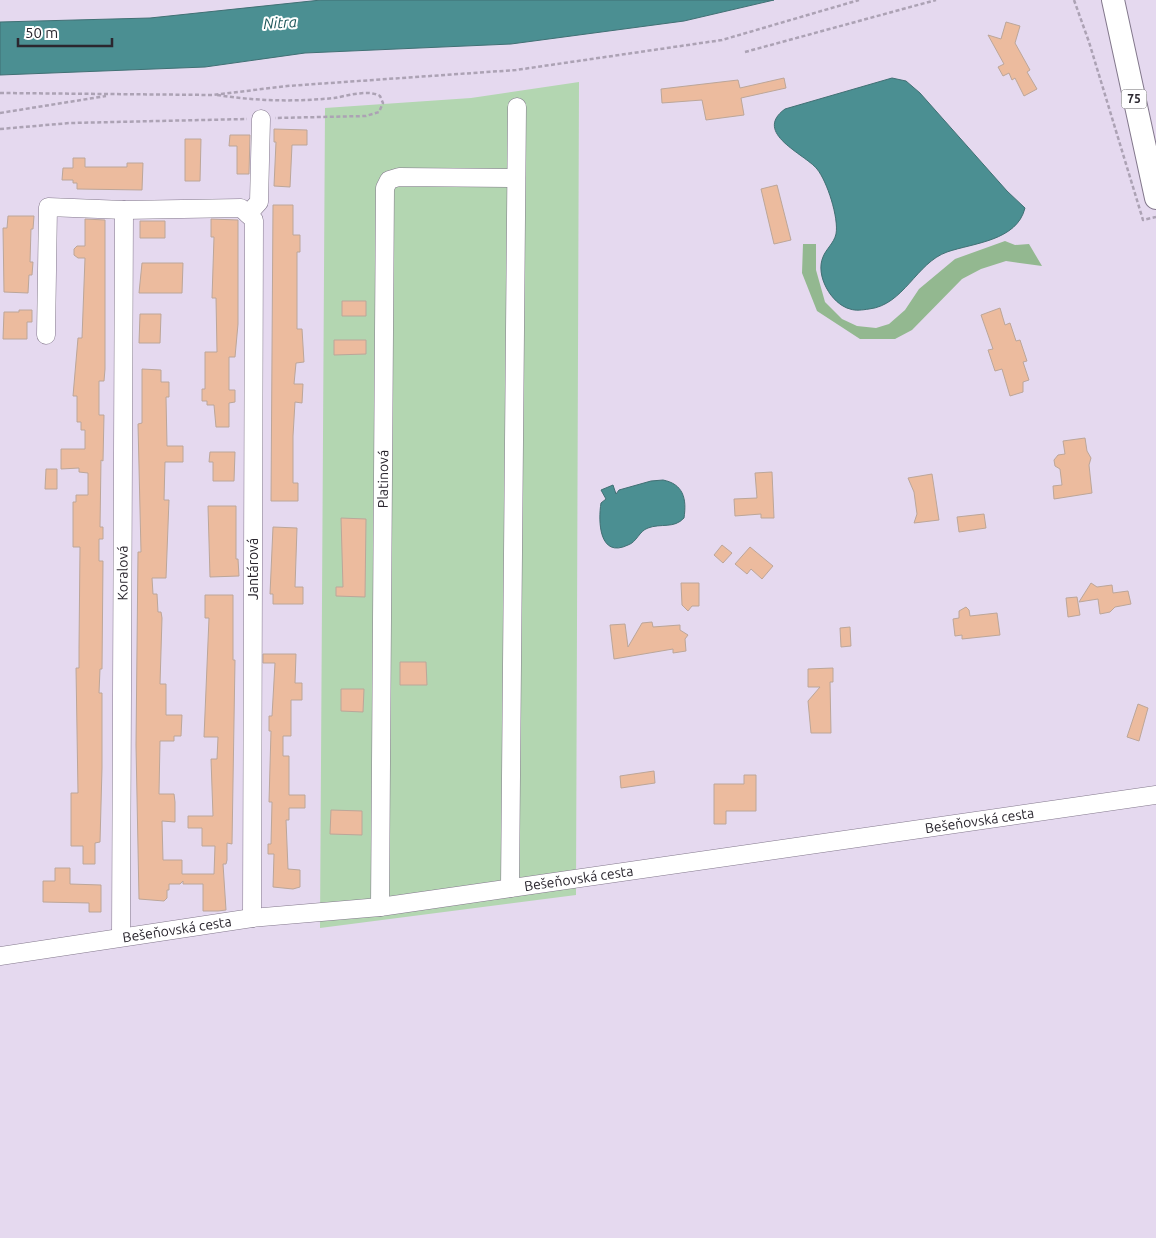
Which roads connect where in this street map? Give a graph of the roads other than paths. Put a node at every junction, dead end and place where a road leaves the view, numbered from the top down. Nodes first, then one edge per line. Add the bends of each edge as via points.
1 (1113, 0) edge
2 (517, 107) dead end
3 (261, 119) road end
4 (516, 178) junction
5 (1156, 198) edge
6 (124, 210) junction
7 (251, 217) junction
8 (46, 335) dead end
9 (1156, 795) edge
10 (510, 888) junction
11 (380, 907) junction
12 (252, 918) junction
13 (121, 937) junction
14 (0, 956) edge

1 - 5 main road, 75
2 - 4 street
3 - 7 street via 259,202
4 - 10 street
4 - 11 street, Platinová via 399,177 389,180 386,188
6 - 7 street via 241,208
6 - 8 street via 48,207
6 - 13 street, Koralová
7 - 12 street, Jantárová
9 - 10 street, Bešeňovská cesta
10 - 11 street, Bešeňovská cesta
11 - 12 street, Bešeňovská cesta
12 - 13 street, Bešeňovská cesta
13 - 14 street, Bešeňovská cesta

